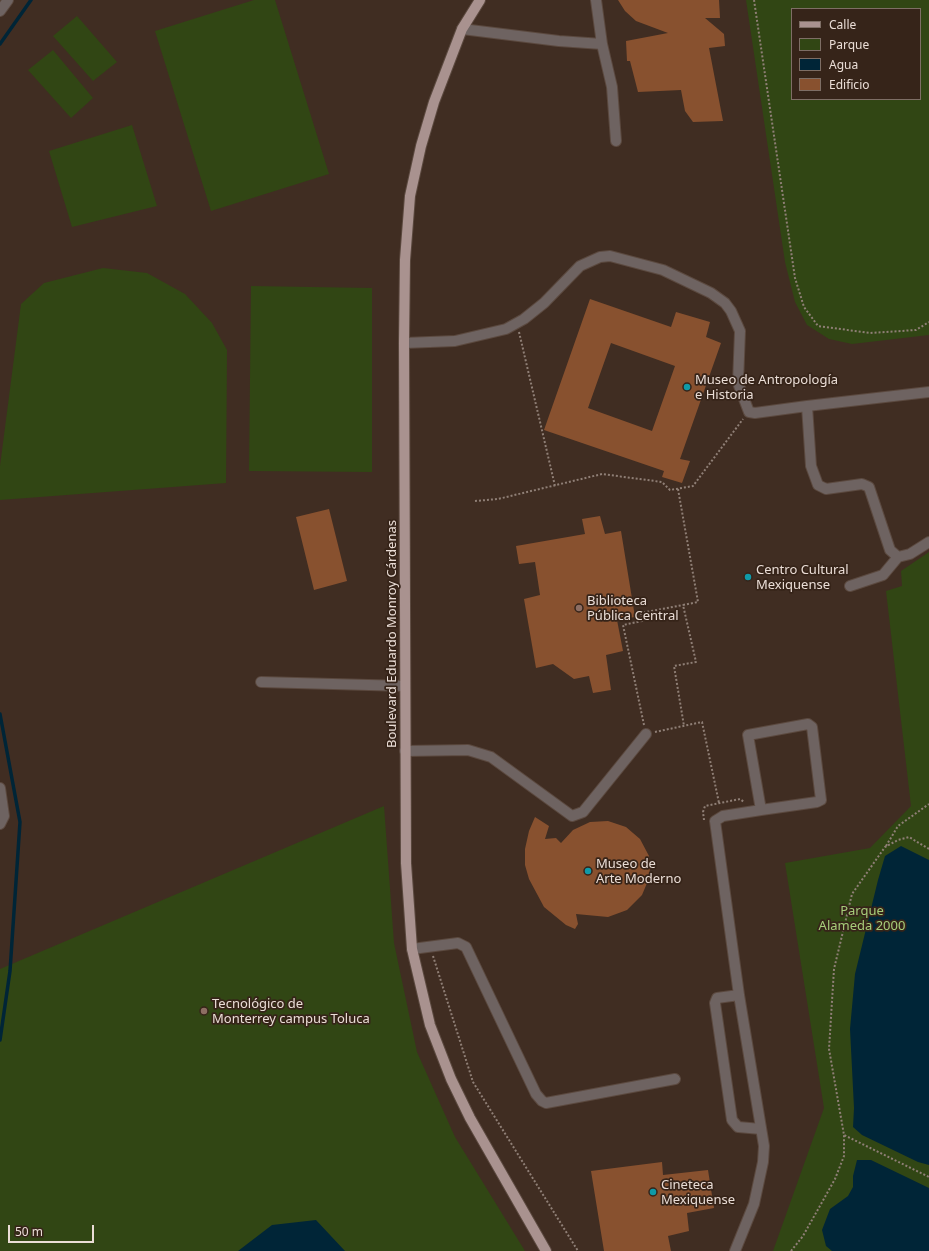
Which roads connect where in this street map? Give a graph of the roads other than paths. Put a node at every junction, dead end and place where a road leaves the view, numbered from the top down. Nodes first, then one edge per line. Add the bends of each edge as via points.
1 (8, 0) edge
2 (480, 0) edge
3 (596, 0) edge
4 (0, 11) edge
5 (462, 28) junction
6 (602, 44) junction
7 (616, 141) dead end
8 (404, 343) junction
9 (929, 392) edge
10 (807, 406) junction
11 (929, 542) edge
12 (898, 557) junction
13 (850, 586) dead end
14 (261, 682) dead end
15 (405, 686) junction
16 (646, 734) road end
17 (405, 751) junction
18 (0, 788) edge
19 (762, 810) junction
20 (0, 824) edge
21 (412, 949) junction
22 (739, 995) junction
23 (675, 1079) dead end
24 (761, 1129) junction
25 (546, 1251) edge
26 (735, 1251) edge

1 - 4 lane
2 - 5 main road, Boulevard Eduardo Monroy Cárdenas
3 - 6 lane
5 - 6 lane via 558,41
5 - 8 main road, Boulevard Eduardo Monroy Cárdenas via 434,102 410,196 405,260
6 - 7 lane via 612,87
8 - 10 lane via 455,341 506,329 524,320 544,303 580,266 600,257 610,256 663,270 711,293 725,303 740,331 738,383 749,412
8 - 15 main road, Boulevard Eduardo Monroy Cárdenas
9 - 10 lane
10 - 12 lane via 811,466 818,485 826,490 862,484 868,487 890,550
11 - 12 lane via 910,554
12 - 13 lane via 883,575
14 - 15 lane
15 - 17 main road, Boulevard Eduardo Monroy Cárdenas
16 - 17 lane via 583,812 572,816 491,758 468,750
17 - 21 main road, Boulevard Eduardo Monroy Cárdenas via 406,863
18 - 20 lane via 4,816
19 - 19 lane via 820,800 812,727 808,724 750,734 747,738
19 - 22 lane via 723,816 716,821
21 - 23 lane via 458,943 466,947 536,1094 546,1103
21 - 25 main road, Boulevard Eduardo Monroy Cárdenas via 430,1025 451,1079 470,1118
22 - 24 lane
22 - 24 lane via 717,998 715,1003 732,1120 738,1127
24 - 26 lane via 764,1146 762,1169 748,1221

